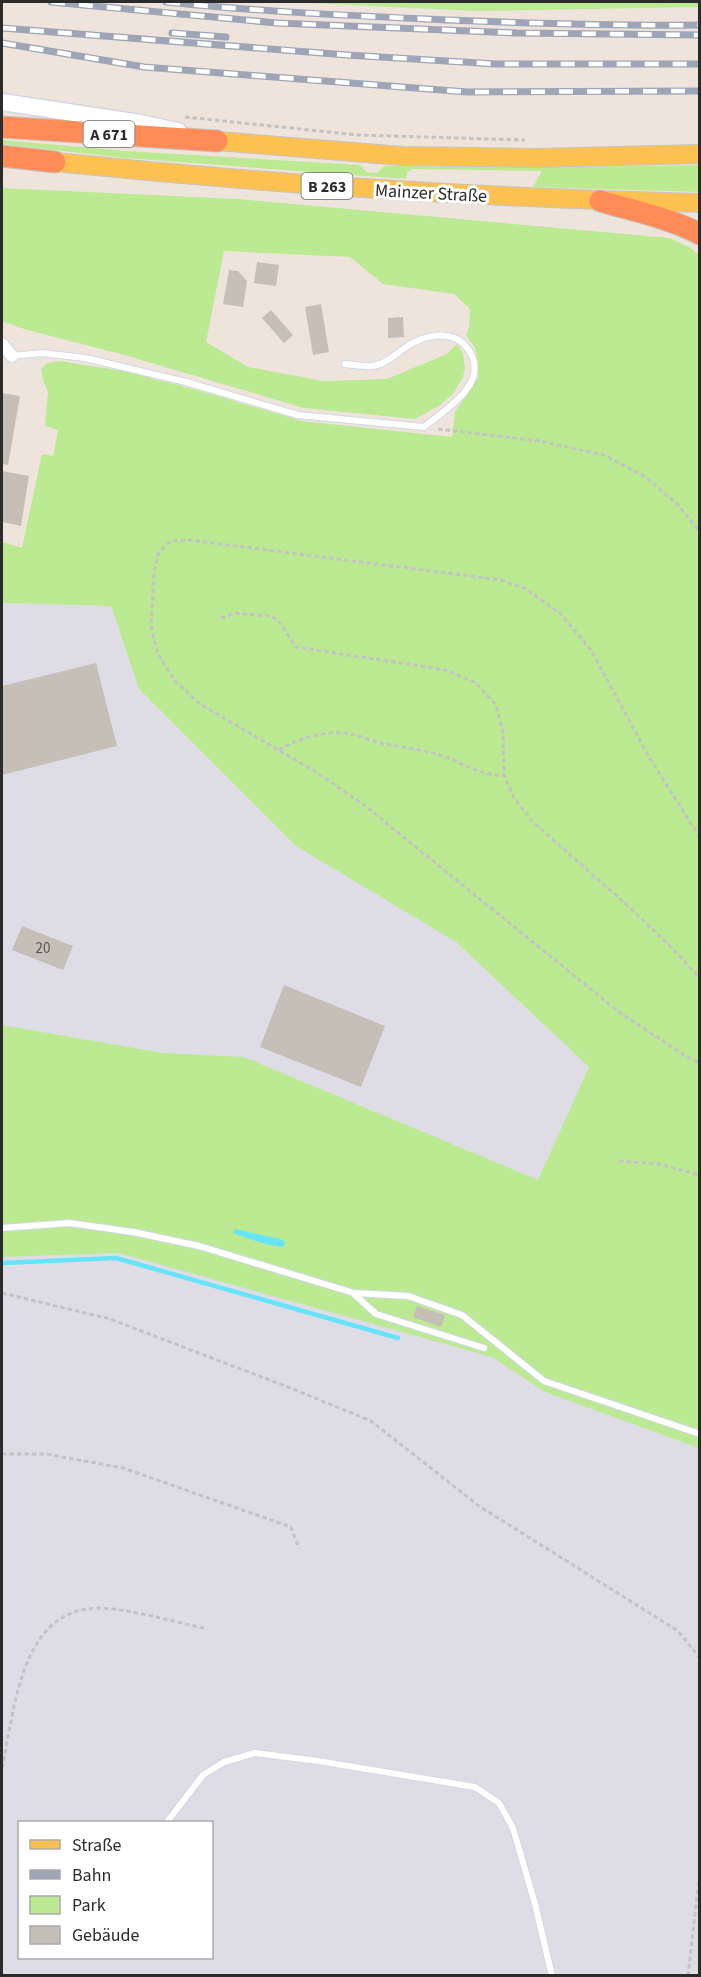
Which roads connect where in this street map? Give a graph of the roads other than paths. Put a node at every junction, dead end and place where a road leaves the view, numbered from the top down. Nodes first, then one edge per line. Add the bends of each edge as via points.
1 (2, 102) edge
2 (2, 127) edge
3 (218, 130) junction
4 (699, 154) edge
5 (2, 156) edge
6 (55, 162) junction
7 (2, 166) edge
8 (600, 201) junction
9 (699, 203) edge
10 (699, 234) edge
11 (2, 345) edge
12 (12, 356) joint
13 (345, 364) dead end
14 (2, 1228) edge
15 (354, 1293) junction
16 (484, 1348) dead end
17 (699, 1434) edge
18 (168, 1821) edge
19 (552, 1976) edge

1 - 3 main road, B 263 via 140,123
2 - 3 highway, A 671
3 - 4 main road, Mainzer Straße / B 263 via 403,156
5 - 6 highway, B 263
6 - 7 main road, B 263
6 - 8 main road, Mainzer Straße / B 263 via 369,190
8 - 9 main road, Mainzer Straße / B 263
8 - 10 highway via 670,221
11 - 12 street
12 - 13 lane via 42,352 85,358 298,415 424,427 461,396 473,377 475,364 463,343 443,334 414,342 374,366
14 - 15 lane via 69,1223 133,1232 199,1246
15 - 16 lane via 376,1314
15 - 17 lane via 408,1296 462,1315 544,1381
18 - 19 lane via 203,1775 224,1762 255,1753 475,1787 499,1803 513,1828

